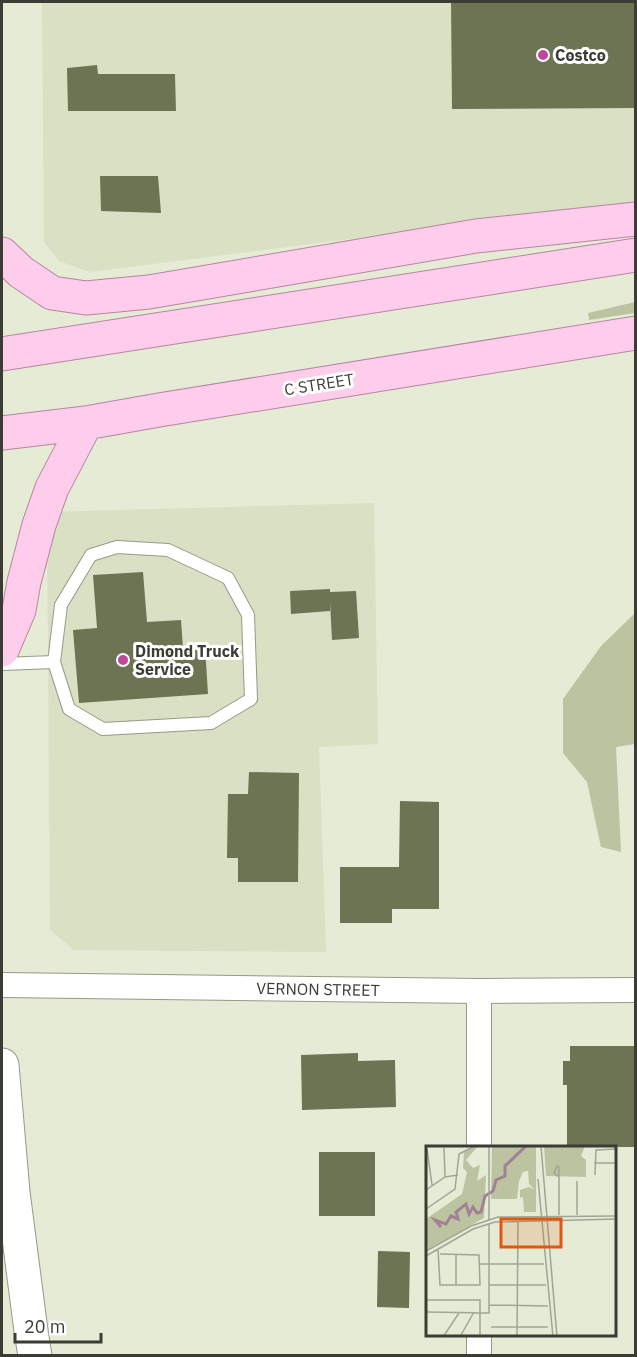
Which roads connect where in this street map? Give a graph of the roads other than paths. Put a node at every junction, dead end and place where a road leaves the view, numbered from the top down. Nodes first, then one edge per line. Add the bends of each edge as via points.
1 (636, 219) edge
2 (2, 254) edge
3 (636, 255) edge
4 (636, 333) edge
5 (2, 354) edge
6 (86, 423) junction
7 (2, 433) edge
8 (2, 650) edge
9 (54, 662) junction
10 (2, 664) edge
11 (2, 985) edge
12 (636, 990) edge
13 (479, 991) junction
14 (2, 1065) edge
15 (479, 1146) edge
16 (479, 1336) edge
17 (35, 1356) edge
18 (479, 1356) edge

1 - 2 main road via 476,236 148,292 86,298 52,293
3 - 5 main road
4 - 6 main road, C STREET
6 - 7 main road, C STREET
6 - 8 main road via 52,488 19,610
9 - 9 lane via 61,605 91,555 117,548 168,550 228,578 248,615 251,699 211,723 103,729 69,709
9 - 10 lane
11 - 13 street, VERNON STREET
12 - 13 street, VERNON STREET
13 - 15 street
14 - 17 main road via 13,1192
16 - 18 street

